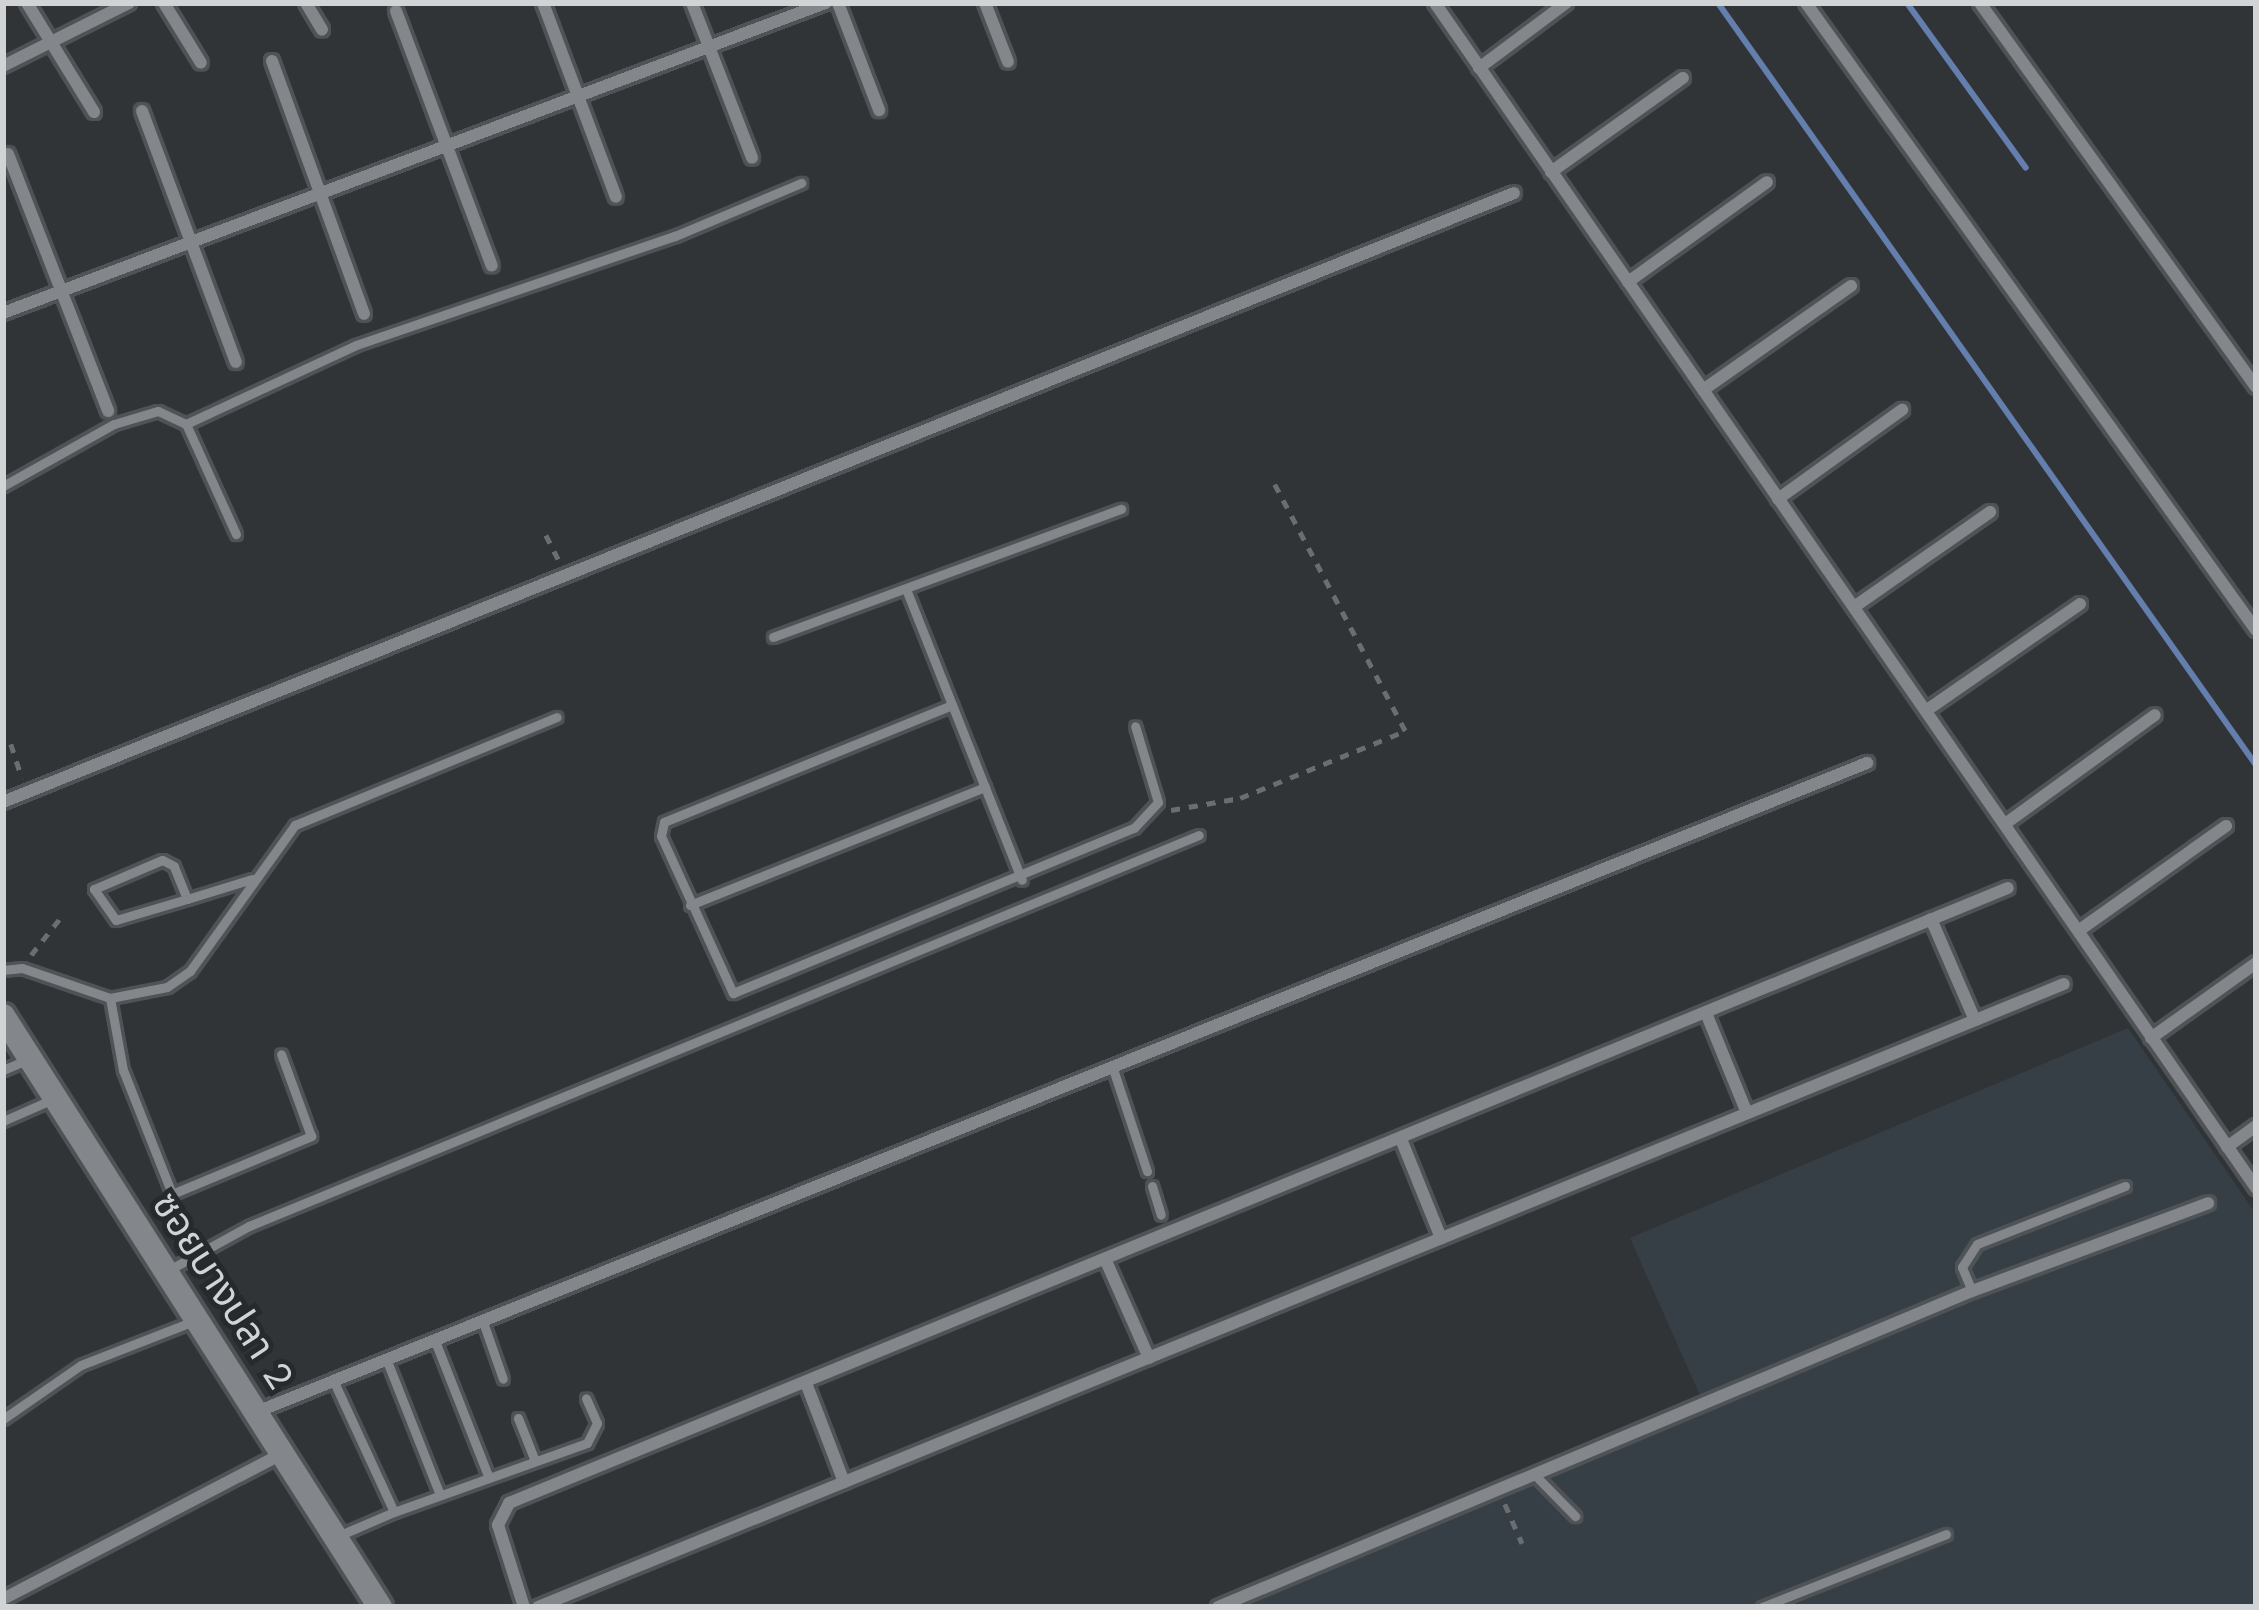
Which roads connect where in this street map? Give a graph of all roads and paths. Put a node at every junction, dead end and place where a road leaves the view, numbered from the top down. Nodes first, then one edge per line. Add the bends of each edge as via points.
1 (28, 3) edge
2 (129, 3) edge
3 (164, 3) edge
4 (306, 3) edge
5 (543, 3) edge
6 (692, 3) edge
7 (825, 3) edge
8 (838, 3) edge
9 (985, 3) edge
10 (1435, 3) edge
11 (1566, 3) edge
12 (1806, 3) edge
13 (1981, 3) edge
14 (396, 11) dead end
15 (322, 30) dead end
16 (50, 44) junction
17 (709, 47) junction
18 (272, 61) dead end
19 (1008, 62) dead end
20 (201, 63) dead end
21 (3, 66) edge
22 (1479, 68) junction
23 (1683, 78) dead end
24 (577, 96) junction
25 (880, 110) dead end
26 (94, 112) dead end
27 (142, 112) dead end
28 (449, 144) junction
29 (8, 154) dead end
30 (752, 158) dead end
31 (1552, 172) junction
32 (1767, 182) dead end
33 (801, 183) dead end
34 (322, 192) junction
35 (1514, 193) dead end
36 (616, 196) dead end
37 (191, 242) junction
38 (492, 266) dead end
39 (1628, 282) junction
40 (1851, 286) dead end
41 (64, 290) junction
42 (3, 313) edge
43 (364, 314) dead end
44 (236, 362) dead end
45 (2256, 387) edge
46 (1703, 390) junction
47 (1902, 410) dead end
48 (108, 411) dead end
49 (186, 424) junction
50 (1272, 480) dead end
51 (3, 486) edge
52 (1778, 499) junction
53 (1121, 509) dead end
54 (1990, 512) dead end
55 (236, 534) dead end
56 (546, 535) dead end
57 (566, 575) junction
58 (906, 589) junction
59 (2080, 604) dead end
60 (1854, 607) junction
61 (2256, 630) edge
62 (773, 637) dead end
63 (952, 705) junction
64 (1927, 710) junction
65 (2155, 716) dead end
66 (557, 717) dead end
67 (1135, 726) dead end
68 (11, 744) dead end
69 (1868, 763) dead end
70 (985, 787) junction
71 (27, 793) junction
72 (3, 802) edge
73 (1154, 813) junction
74 (2005, 824) junction
75 (2226, 826) dead end
76 (1199, 835) dead end
77 (252, 879) junction
78 (1022, 880) junction
79 (2008, 888) dead end
80 (187, 898) junction
81 (690, 905) junction
82 (61, 917) dead end
83 (1931, 919) junction
84 (2081, 929) junction
85 (2256, 963) edge
86 (22, 968) junction
87 (3, 970) edge
88 (2064, 984) dead end
89 (110, 998) junction
90 (1706, 1012) junction
91 (3, 1016) edge
92 (1975, 1020) junction
93 (2151, 1038) junction
94 (280, 1054) dead end
95 (30, 1058) junction
96 (1112, 1066) junction
97 (3, 1070) edge
98 (55, 1099) junction
99 (1747, 1113) junction
100 (3, 1121) edge
101 (2256, 1126) edge
102 (1401, 1139) junction
103 (2227, 1147) junction
104 (1147, 1171) dead end
105 (1152, 1186) dead end
106 (2125, 1186) dead end
107 (2256, 1188) edge
108 (2208, 1203) dead end
109 (1161, 1215) dead end
110 (1441, 1238) junction
111 (1106, 1261) junction
112 (166, 1270) junction
113 (1972, 1291) junction
114 (199, 1320) junction
115 (483, 1322) junction
116 (435, 1341) junction
117 (1149, 1358) junction
118 (386, 1361) junction
119 (503, 1378) dead end
120 (334, 1382) junction
121 (806, 1383) junction
122 (586, 1398) dead end
123 (259, 1411) junction
124 (518, 1418) dead end
125 (3, 1419) edge
126 (285, 1453) junction
127 (535, 1461) junction
128 (1534, 1474) junction
129 (489, 1478) junction
130 (844, 1482) junction
131 (1498, 1489) junction
132 (440, 1495) junction
133 (394, 1511) junction
134 (1575, 1516) dead end
135 (1946, 1534) dead end
136 (336, 1537) junction
137 (1522, 1543) dead end
138 (3, 1599) edge
139 (380, 1607) edge
140 (524, 1607) edge
141 (538, 1607) edge
142 (1218, 1607) edge
143 (1762, 1607) edge

1 - 16 street
2 - 16 street
3 - 20 street
4 - 15 street
5 - 24 street
6 - 17 street
7 - 17 street
8 - 25 street
9 - 19 street
10 - 22 street
11 - 22 street
12 - 61 street
13 - 45 street
14 - 28 street
16 - 21 street
16 - 26 street
17 - 24 street
17 - 30 street
18 - 34 street
22 - 31 street
23 - 31 street
24 - 28 street
24 - 36 street
27 - 37 street
28 - 34 street
28 - 38 street
29 - 41 street
31 - 39 street
32 - 39 street
33 - 49 lane via 356,345
34 - 37 street
34 - 43 street
35 - 57 street
37 - 41 street
37 - 44 street
39 - 46 street
40 - 46 street
41 - 42 street
41 - 48 street
46 - 52 street
47 - 52 street
49 - 51 lane via 158,411 140,414
49 - 55 lane
50 - 73 path via 1406,731 1240,798
52 - 60 street
53 - 58 lane
54 - 60 street
56 - 57 path
57 - 71 street
58 - 62 lane
58 - 63 lane
59 - 64 street
60 - 64 street
63 - 70 lane
63 - 81 lane via 671,814 662,836
64 - 74 street
65 - 74 street
66 - 77 lane via 295,825
67 - 73 lane via 1157,782
68 - 71 path
69 - 96 street
70 - 78 lane
70 - 81 lane
71 - 72 street
73 - 78 lane via 1115,840
74 - 84 street
75 - 84 street
76 - 112 lane via 249,1226
77 - 80 lane
77 - 89 lane via 190,971 145,996
78 - 81 lane via 733,993
79 - 83 street
80 - 80 lane via 116,920 94,889 162,860 174,866
82 - 86 path
83 - 90 street
83 - 92 street
84 - 93 street
85 - 93 street
86 - 87 lane
86 - 89 lane
88 - 92 street
89 - 94 lane via 123,1070 172,1194 311,1136
90 - 99 street
90 - 102 street
91 - 95 street, ซอยบางปลา 2
92 - 99 street
93 - 103 street
95 - 97 lane
95 - 98 street, ซอยบางปลา 2
96 - 104 lane
96 - 115 street
98 - 100 lane
98 - 112 street, ซอยบางปลา 2
99 - 110 street
101 - 103 street
102 - 110 street
102 - 111 street
103 - 107 street
105 - 109 lane
106 - 113 lane via 1977,1244 1962,1267
108 - 113 street
110 - 117 street
111 - 117 street
111 - 121 street
112 - 114 street, ซอยบางปลา 2
113 - 128 street
114 - 123 street, ซอยบางปลา 2
114 - 125 lane via 82,1365
115 - 116 street
115 - 119 lane
116 - 118 street
116 - 129 lane
117 - 130 street
118 - 120 street
118 - 132 lane
120 - 123 street
120 - 133 lane
121 - 130 street
121 - 140 street via 509,1503 498,1526
122 - 127 lane via 596,1424 587,1443
123 - 126 street, ซอยบางปลา 2
124 - 127 lane
126 - 136 street, ซอยบางปลา 2
126 - 138 street
127 - 129 lane
128 - 131 street
128 - 134 lane
129 - 132 lane
130 - 141 street
131 - 137 path
131 - 142 street
132 - 133 lane
133 - 136 lane
135 - 143 lane
136 - 139 street, ซอยบางปลา 2

